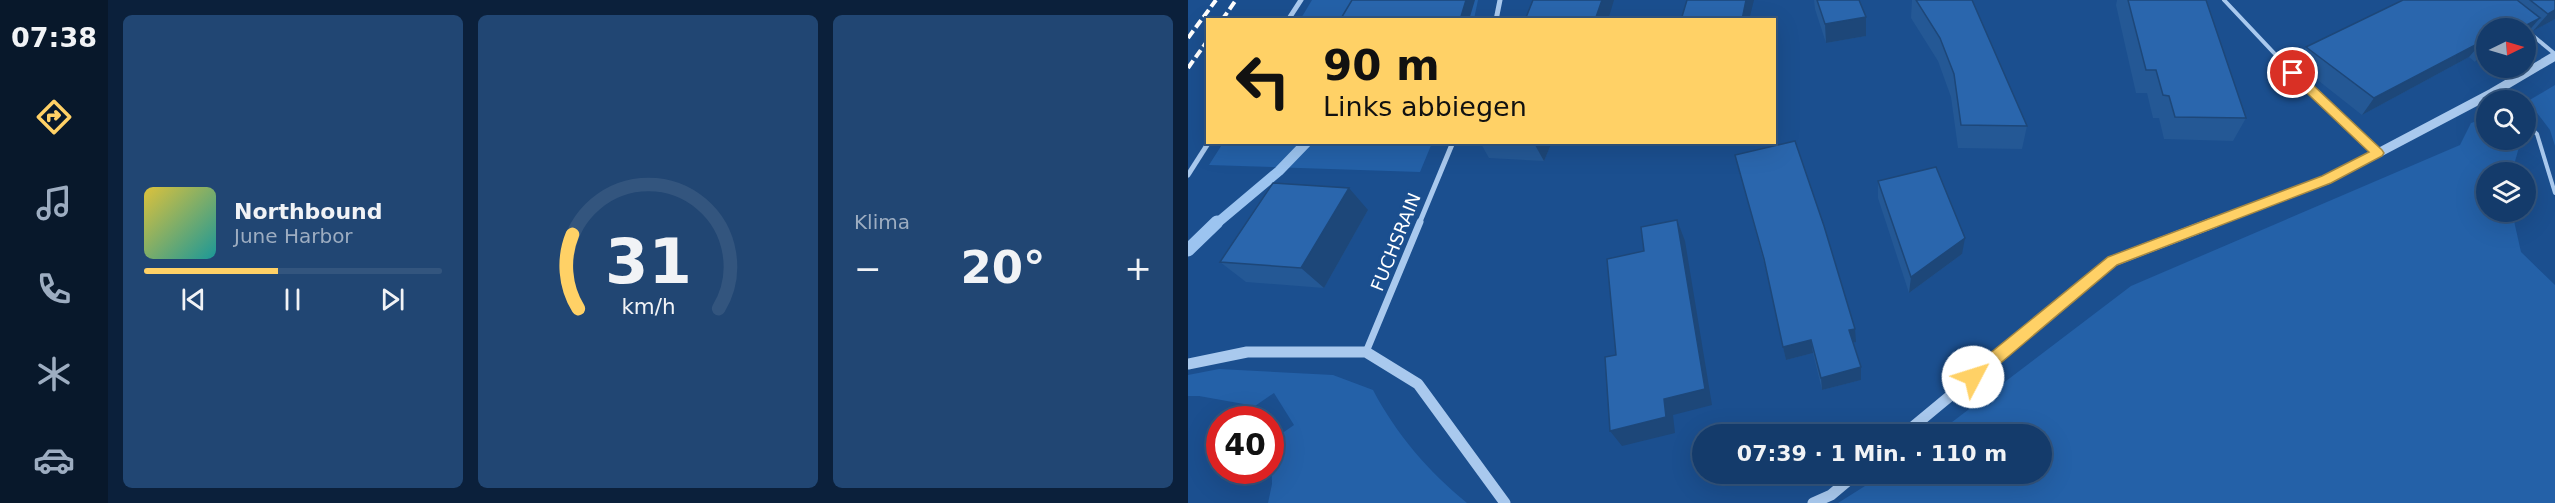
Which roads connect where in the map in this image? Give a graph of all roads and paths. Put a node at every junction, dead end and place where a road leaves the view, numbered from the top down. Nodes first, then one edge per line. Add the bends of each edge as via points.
1 (1301, 0) edge
2 (1500, 0) edge
3 (2224, 0) edge
4 (1289, 18) edge
5 (1496, 18) edge
6 (2536, 39) edge
7 (2555, 55) edge
8 (2506, 90) edge
9 (2476, 106) edge
10 (2536, 133) edge
11 (1208, 144) edge
12 (1452, 144) edge
13 (2378, 153) junction
14 (1188, 175) edge
15 (2555, 193) edge
16 (1366, 352) junction
17 (1188, 364) edge
18 (1916, 424) edge
19 (1844, 484) edge
20 (1505, 503) edge
21 (1813, 503) edge

1 - 4 street
2 - 5 street
3 - 13 lane via 2306,87
6 - 7 lane
7 - 8 street
9 - 13 street
10 - 15 lane
11 - 14 street
12 - 16 street, FUCHSRAIN
13 - 18 street via 2327,180 2113,261
16 - 17 street via 1247,351
16 - 20 street via 1418,384
19 - 21 street

